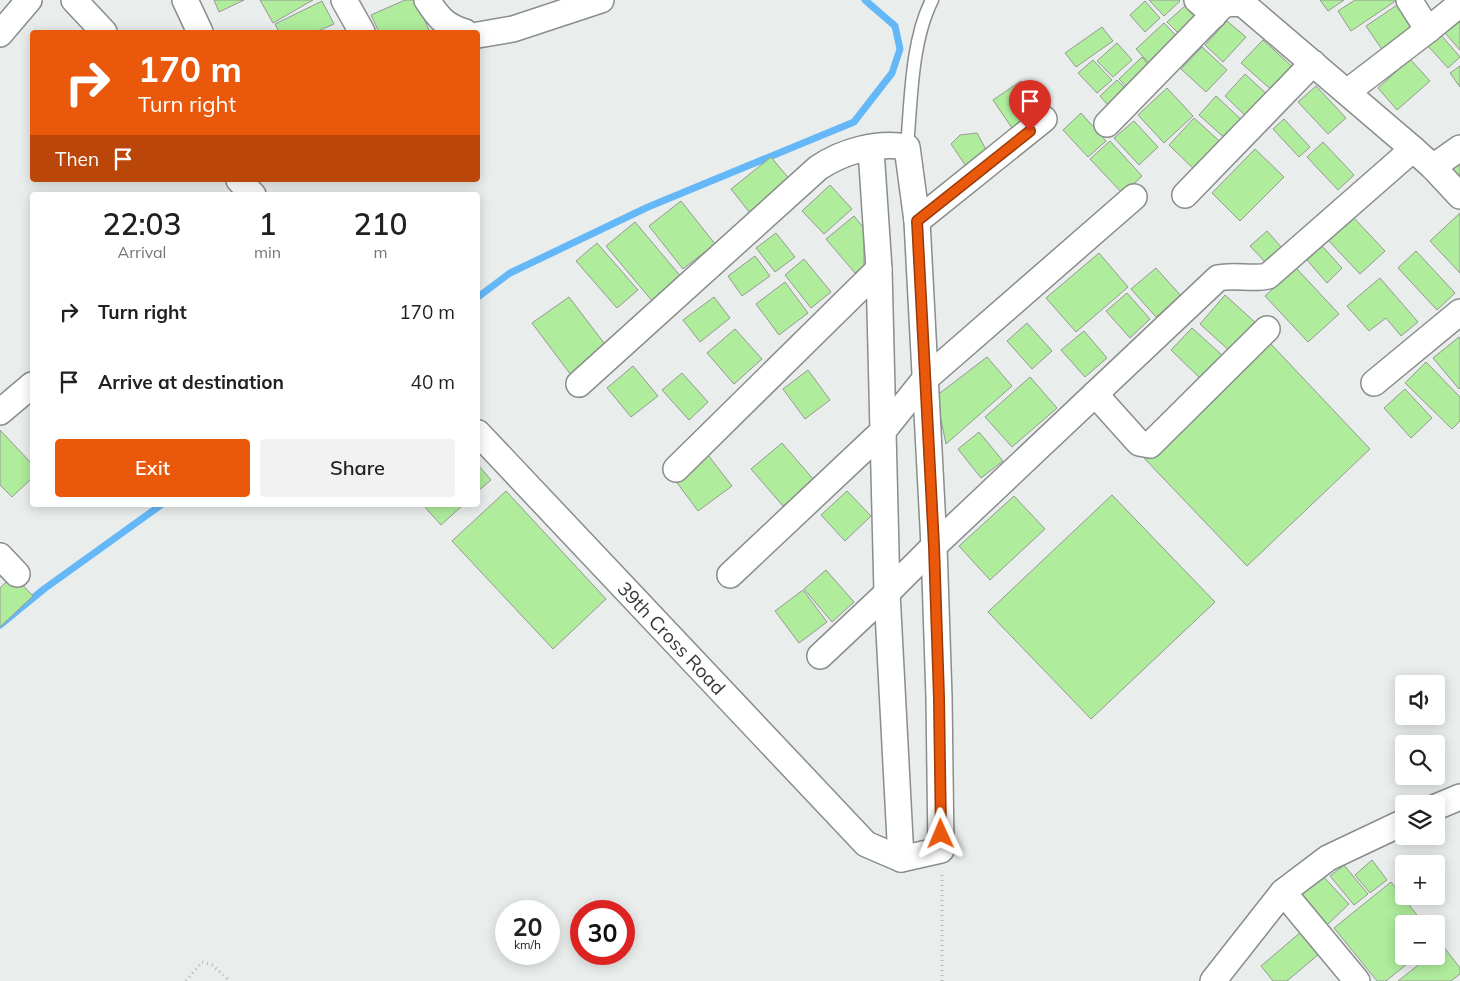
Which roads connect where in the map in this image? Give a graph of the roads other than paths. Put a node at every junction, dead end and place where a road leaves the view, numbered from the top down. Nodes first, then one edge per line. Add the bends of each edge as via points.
1 (29, 0) edge
2 (74, 0) edge
3 (185, 0) edge
4 (344, 0) edge
5 (427, 0) edge
6 (601, 0) edge
7 (932, 0) edge
8 (1409, 0) edge
9 (1460, 4) edge
10 (1205, 7) edge
11 (102, 30) edge
12 (199, 30) edge
13 (361, 30) edge
14 (457, 30) edge
15 (1428, 30) junction
16 (0, 34) edge
17 (480, 35) edge
18 (1312, 63) junction
19 (1347, 92) junction
20 (1044, 120) dead end
21 (1107, 124) dead end
22 (907, 147) junction
23 (872, 148) junction
24 (1460, 148) edge
25 (1413, 149) junction
26 (1433, 167) junction
27 (241, 182) edge
28 (250, 192) edge
29 (1185, 195) dead end
30 (1134, 196) dead end
31 (1460, 196) edge
32 (917, 221) junction
33 (879, 269) junction
34 (1460, 312) edge
35 (1267, 329) dead end
36 (924, 380) junction
37 (1374, 383) dead end
38 (579, 384) dead end
39 (30, 386) edge
40 (1095, 394) junction
41 (0, 412) edge
42 (884, 430) junction
43 (480, 435) edge
44 (676, 468) dead end
45 (934, 546) junction
46 (0, 556) edge
47 (17, 574) dead end
48 (730, 574) dead end
49 (887, 593) junction
50 (820, 656) dead end
51 (1460, 797) edge
52 (1445, 803) edge
53 (1395, 826) edge
54 (901, 858) junction
55 (1284, 892) junction
56 (1213, 981) edge
57 (1358, 981) edge

1 - 16 street
2 - 11 street
3 - 12 street
4 - 13 street
5 - 14 street via 436,14 450,28
6 - 17 street via 513,29
7 - 22 lane via 922,22
8 - 15 street
9 - 15 street
10 - 18 street via 1242,3
10 - 21 street
15 - 19 street
18 - 19 street
18 - 29 street
19 - 25 street
20 - 32 street
22 - 23 street
22 - 32 street
23 - 33 street
23 - 38 street via 833,157 818,168
24 - 26 street
25 - 26 street
25 - 40 street via 1268,276 1218,278
26 - 31 street
27 - 28 street
30 - 36 street
32 - 36 street
33 - 42 street
33 - 44 street
34 - 37 street
35 - 40 street via 1150,445 1139,443
36 - 42 street
36 - 45 street
39 - 41 street
40 - 45 street
42 - 48 street
42 - 49 street
43 - 54 street, 39th Cross Road via 866,844
45 - 49 street
45 - 54 street via 941,850
46 - 47 street
49 - 50 street
49 - 54 street
51 - 52 street
53 - 55 street via 1328,858
55 - 56 street
55 - 57 street

